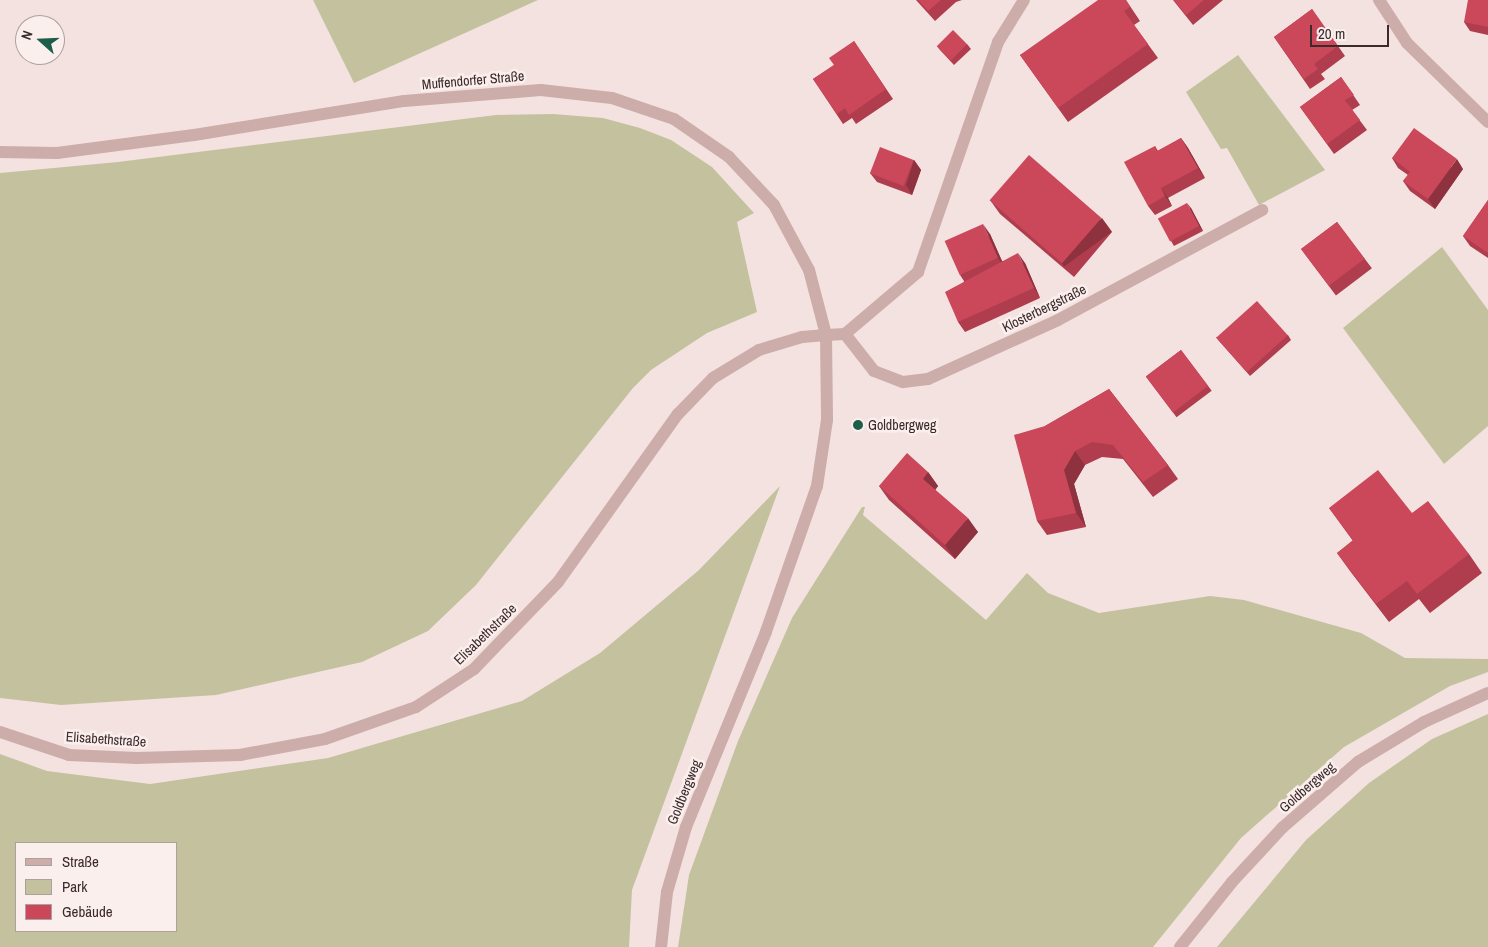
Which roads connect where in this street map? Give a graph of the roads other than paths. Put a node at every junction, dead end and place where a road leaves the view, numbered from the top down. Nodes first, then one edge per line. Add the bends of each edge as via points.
1 (1024, 0) edge
2 (1382, 1) edge
3 (1488, 122) edge
4 (0, 152) edge
5 (1262, 210) dead end
6 (845, 334) junction
7 (826, 335) junction
8 (1488, 693) edge
9 (0, 732) edge
10 (661, 947) edge
11 (1180, 947) edge

1 - 6 street via 998,42 918,272
2 - 3 street via 1407,43
4 - 7 street, Muffendorfer Straße via 57,153 414,100 541,90 612,98 674,119 730,157 774,205 809,270
5 - 6 street, Klosterbergstraße via 1058,320 928,379 903,382 874,371
6 - 7 street
7 - 9 street, Elisabethstraße via 802,337 759,350 713,378 678,414 558,582 474,669 416,707 325,740 240,755 137,758 69,755
7 - 10 street, Goldbergweg via 827,420 817,486 766,632 686,827 667,892
8 - 11 street, Goldbergweg via 1424,722 1358,762 1282,828 1232,882

